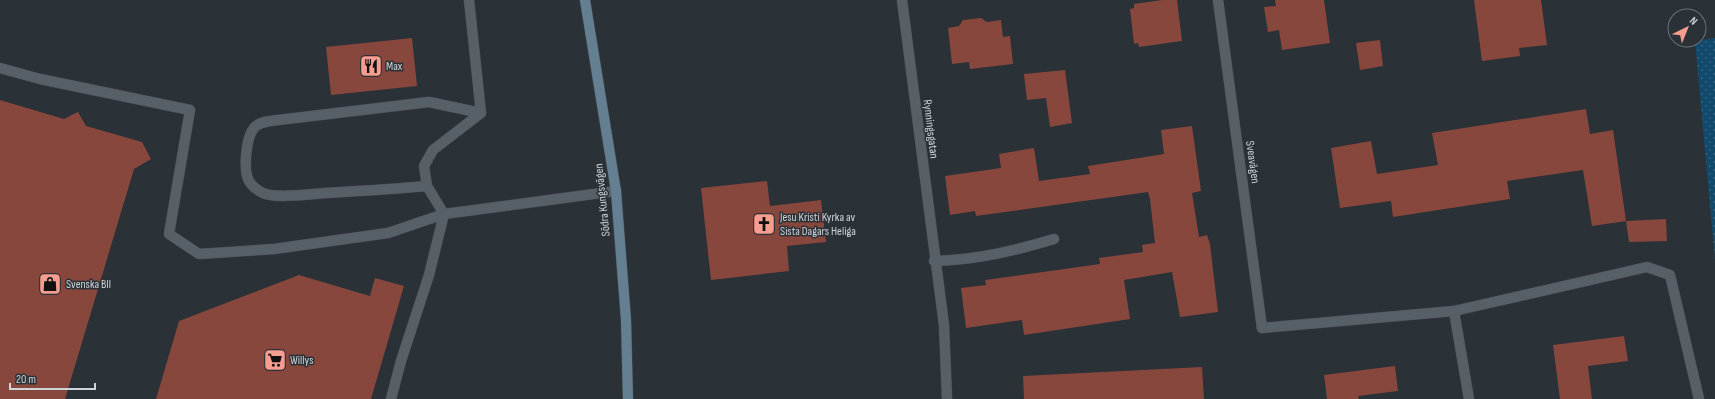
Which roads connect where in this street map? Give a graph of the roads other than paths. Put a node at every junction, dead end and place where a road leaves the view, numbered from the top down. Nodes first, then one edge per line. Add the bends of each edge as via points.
1 (470, 0) edge
2 (585, 0) edge
3 (902, 0) edge
4 (1218, 0) edge
5 (0, 68) edge
6 (481, 113) junction
7 (427, 186) junction
8 (616, 191) junction
9 (444, 214) junction
10 (1054, 239) dead end
11 (934, 260) junction
12 (1454, 311) junction
13 (391, 399) edge
14 (628, 399) edge
15 (947, 399) edge
16 (1469, 399) edge
17 (1699, 399) edge

1 - 6 street
2 - 8 main road, Södra Kungsvägen
3 - 11 street, Rynningsgatan
4 - 12 street, Sveavägen via 1262,328
5 - 9 street via 40,79 190,110 169,234 199,254 274,249 388,233
6 - 7 street via 433,150 424,166
6 - 7 street via 429,102 270,121 254,126 249,134 246,171 254,187 265,194 292,195
7 - 9 street
8 - 9 street
8 - 14 main road, Södra Kungsvägen via 626,320
9 - 13 street via 429,275
10 - 11 street via 997,255 960,260
11 - 15 street, Rynningsgatan via 944,325
12 - 16 street
12 - 17 street via 1647,267 1670,275

